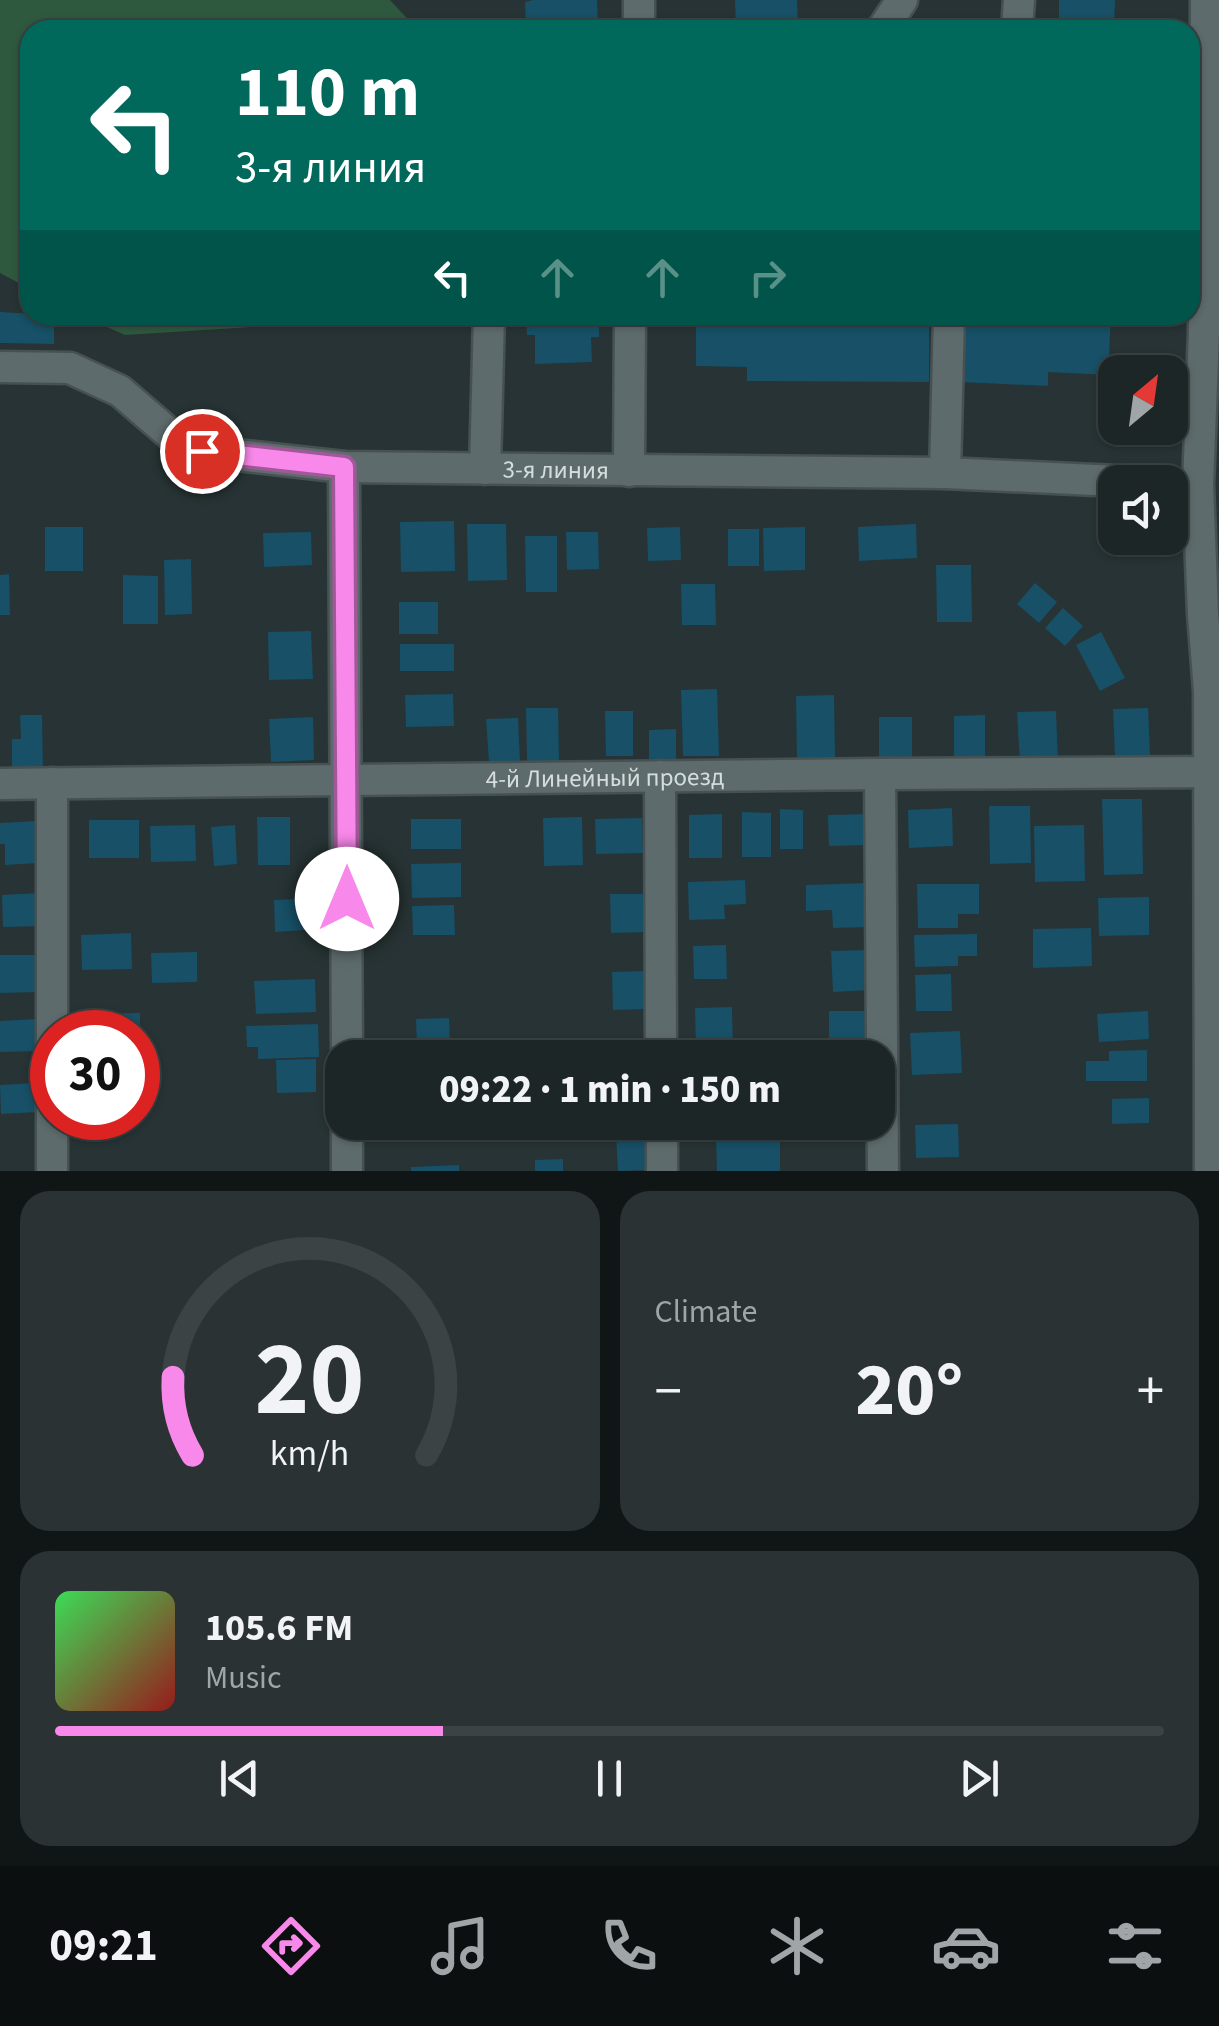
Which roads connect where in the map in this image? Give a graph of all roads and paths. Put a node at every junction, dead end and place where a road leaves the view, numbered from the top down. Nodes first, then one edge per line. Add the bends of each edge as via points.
1 (1206, 0) edge
2 (1200, 47) edge
3 (1200, 101) edge
4 (489, 325) edge
5 (630, 325) edge
6 (949, 325) edge
7 (1212, 332) edge
8 (0, 367) edge
9 (1188, 465) edge
10 (344, 467) junction
11 (485, 469) junction
12 (629, 470) junction
13 (945, 473) junction
14 (1098, 480) edge
15 (1188, 514) edge
16 (1214, 694) edge
17 (1209, 772) junction
18 (880, 774) junction
19 (660, 776) junction
20 (347, 780) junction
21 (52, 783) junction
22 (0, 784) edge
23 (1214, 890) edge
24 (347, 1040) edge
25 (661, 1040) edge
26 (347, 1140) edge
27 (662, 1140) edge
28 (52, 1171) edge
29 (347, 1171) edge
30 (662, 1171) edge
31 (883, 1171) edge
32 (1210, 1171) edge

1 - 2 street
3 - 7 street
4 - 11 street
5 - 12 street
6 - 13 street
7 - 9 street
8 - 10 street, 3-я линия via 70,368 120,391 170,434 202,451
10 - 11 street, 3-я линия
10 - 20 street
11 - 12 street, 3-я линия
12 - 13 street, 3-я линия
13 - 14 street, 3-я линия
15 - 16 street
16 - 17 street
17 - 18 street, 4-й Линейный проезд
17 - 23 street
18 - 19 street, 4-й Линейный проезд
18 - 31 street
19 - 20 street, 4-й Линейный проезд
19 - 25 street
20 - 21 street, 4-й Линейный проезд
20 - 24 street
21 - 22 street, 4-й Линейный проезд
21 - 28 street
23 - 32 street
26 - 29 street
27 - 30 street

